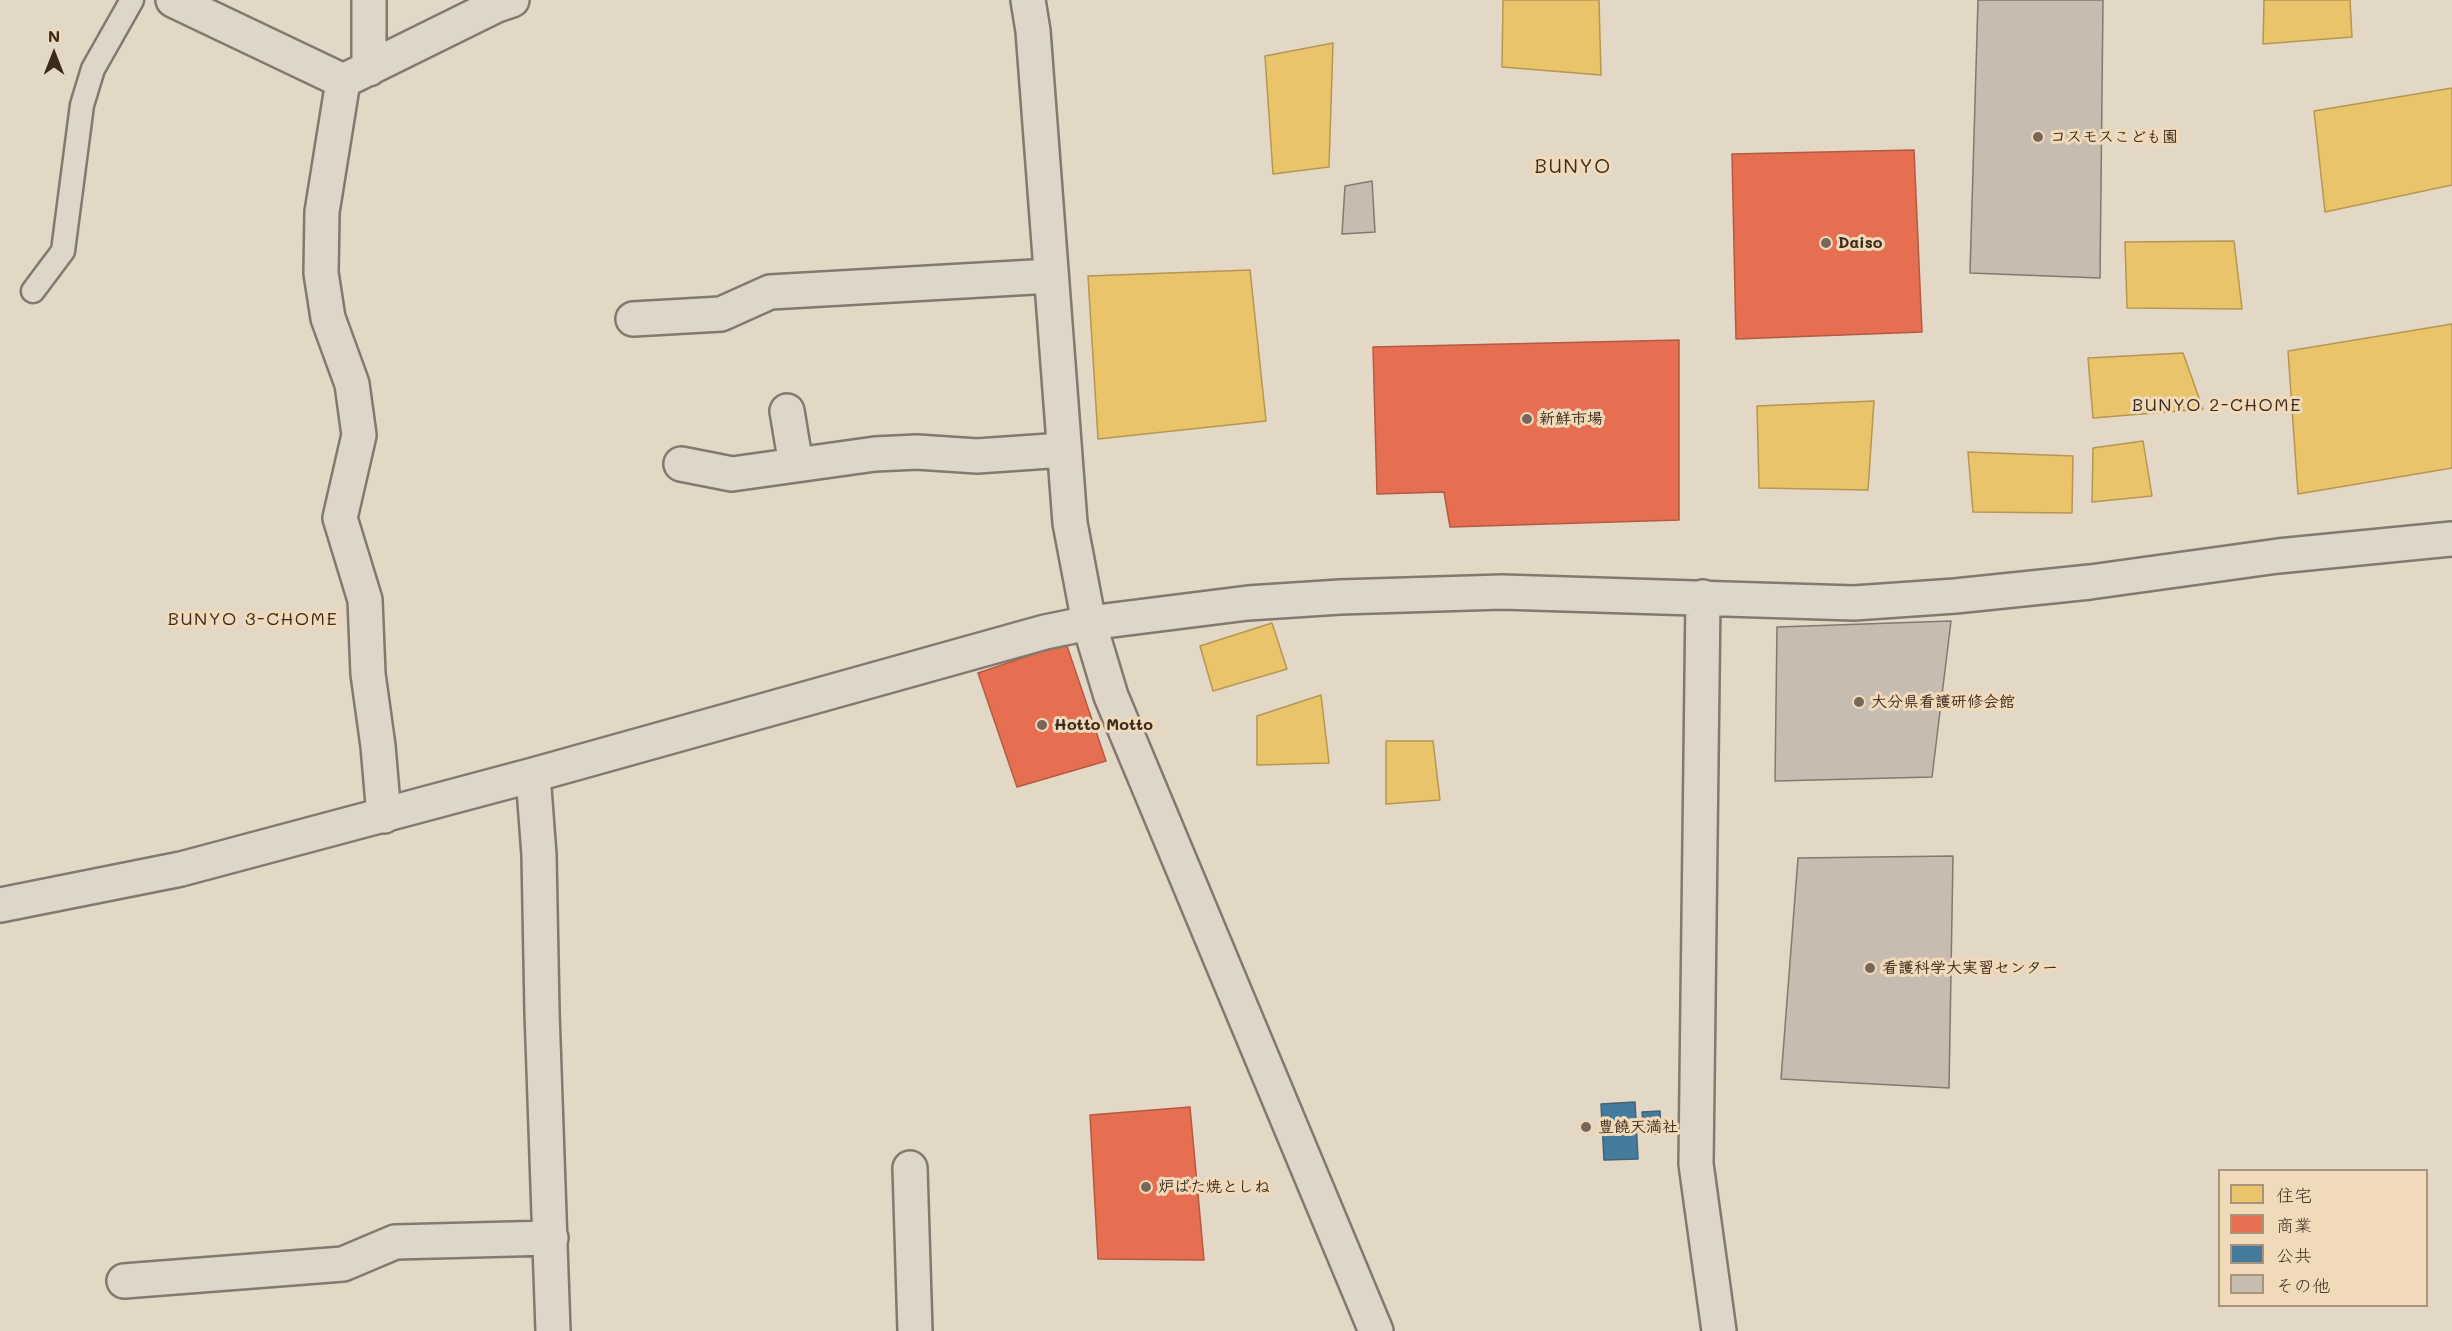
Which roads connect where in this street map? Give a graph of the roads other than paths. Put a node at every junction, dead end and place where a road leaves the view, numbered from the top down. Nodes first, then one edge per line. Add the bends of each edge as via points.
1 (132, 0) edge
2 (173, 0) edge
3 (369, 0) edge
4 (512, 0) edge
5 (1028, 0) edge
6 (356, 75) junction
7 (1050, 276) junction
8 (33, 291) dead end
9 (633, 320) dead end
10 (787, 411) dead end
11 (1064, 450) junction
12 (681, 464) dead end
13 (796, 465) junction
14 (2452, 539) edge
15 (1703, 597) junction
16 (1089, 623) junction
17 (533, 775) junction
18 (384, 816) junction
19 (0, 905) edge
20 (910, 1168) dead end
21 (550, 1238) junction
22 (124, 1281) dead end
23 (553, 1331) edge
24 (915, 1331) edge
25 (1376, 1331) edge
26 (1719, 1331) edge

1 - 8 lane via 93,69 82,105 63,251
2 - 6 street
3 - 6 street
4 - 6 street
5 - 7 street
6 - 18 street via 322,212 321,273 328,318 352,384 359,435 340,518 365,600 368,674
7 - 9 street via 770,292 721,314
7 - 11 street
10 - 13 street
11 - 13 street via 977,456 917,452
11 - 16 street via 1070,523
12 - 13 street via 732,474
14 - 15 street via 2278,556 2091,582 1854,603
15 - 16 street via 1502,592 1340,597 1248,603
15 - 26 street via 1696,1164
16 - 17 street
16 - 25 street via 1111,696
17 - 18 street
17 - 21 street via 539,855
18 - 19 street via 181,869
20 - 24 street
21 - 22 street via 395,1242 343,1264
21 - 23 street

